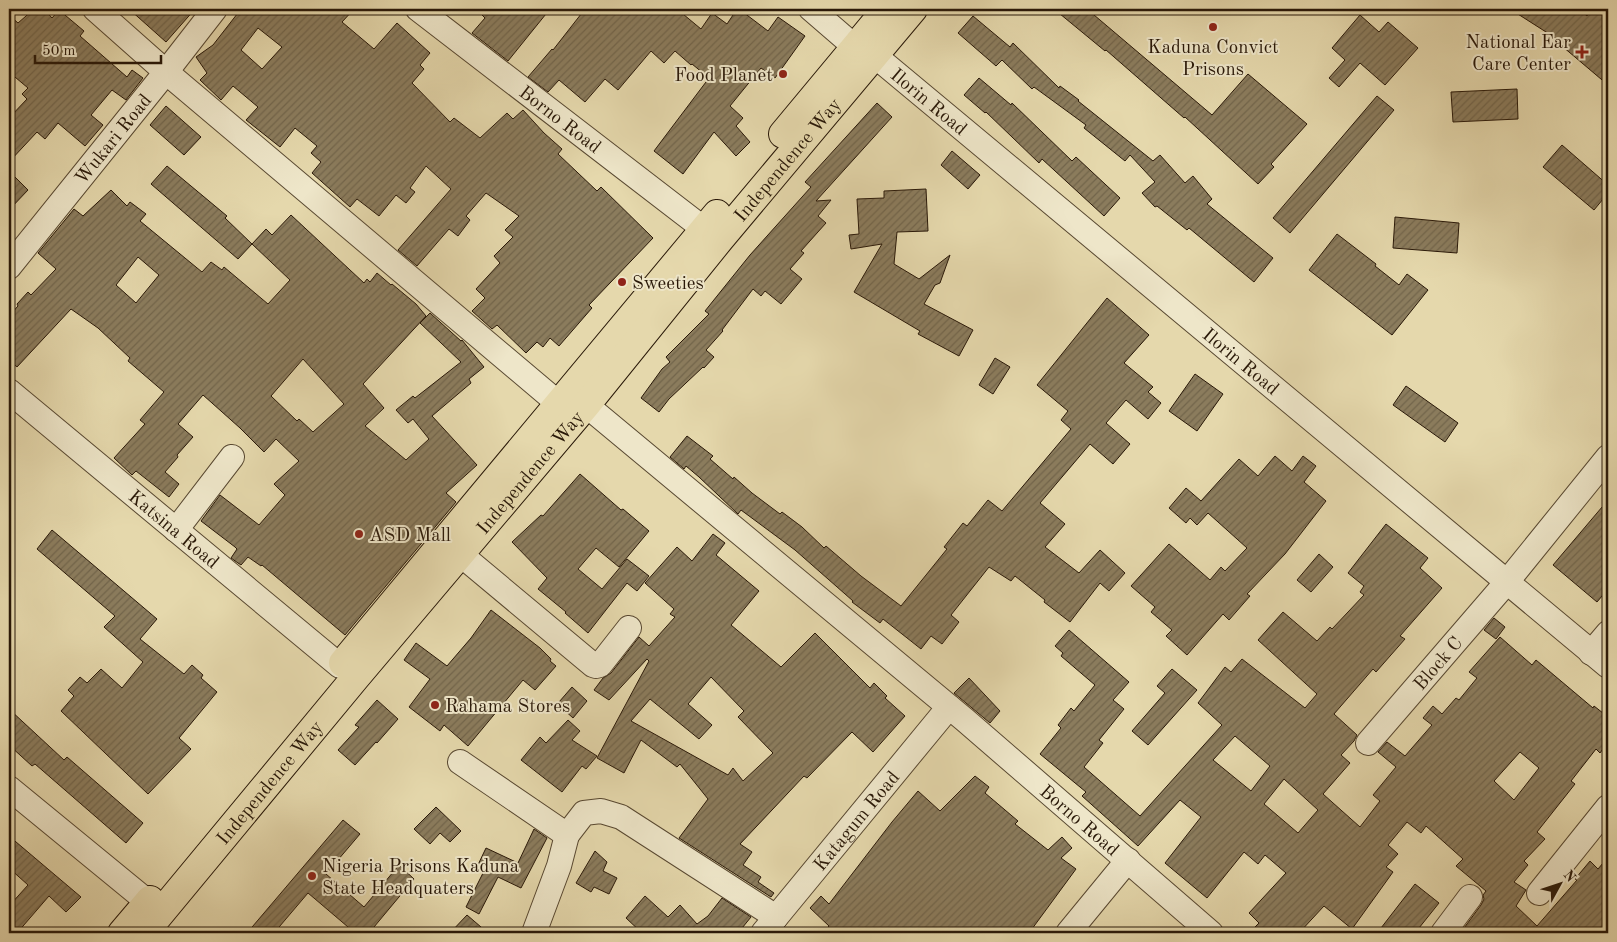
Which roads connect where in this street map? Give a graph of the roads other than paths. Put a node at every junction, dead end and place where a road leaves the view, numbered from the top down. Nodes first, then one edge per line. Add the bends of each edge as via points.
1 (95, 9) edge
2 (215, 9) edge
3 (418, 9) edge
4 (811, 9) edge
5 (887, 9) edge
6 (913, 9) edge
7 (865, 51) junction
8 (166, 72) junction
9 (704, 229) junction
10 (9, 267) edge
11 (9, 391) edge
12 (558, 403) junction
13 (586, 405) junction
14 (232, 456) dead end
15 (1608, 457) edge
16 (176, 530) junction
17 (460, 554) junction
18 (1506, 582) junction
19 (629, 628) dead end
20 (1608, 633) edge
21 (1600, 660) edge
22 (340, 666) junction
23 (949, 707) junction
24 (1368, 743) dead end
25 (460, 762) dead end
26 (9, 788) edge
27 (1608, 807) edge
28 (567, 835) junction
29 (1128, 860) junction
30 (1539, 892) dead end
31 (1470, 897) dead end
32 (148, 902) junction
33 (770, 925) edge
34 (122, 933) edge
35 (144, 933) edge
36 (534, 933) edge
37 (1068, 933) edge
38 (1210, 933) edge
39 (1444, 933) edge

1 - 8 street
2 - 8 street, Wukari Road
3 - 9 street, Borno Road
4 - 7 street, Ilorin Road
5 - 7 main road, Independence Way
6 - 7 main road, Independence Way
7 - 9 main road, Independence Way
7 - 13 main road, Independence Way
7 - 18 street, Ilorin Road
8 - 10 street, Wukari Road
8 - 12 street
9 - 12 main road, Independence Way
11 - 16 street, Katsina Road
12 - 22 main road, Independence Way
13 - 17 main road, Independence Way
13 - 23 street, Borno Road
14 - 16 street
15 - 18 street, Block C
16 - 22 street, Katsina Road
17 - 19 street via 593,665 600,664
17 - 35 main road, Independence Way
18 - 21 street, Ilorin Road
18 - 24 street, Block C
20 - 21 street
22 - 32 main road, Independence Way
23 - 29 street, Borno Road
23 - 33 street, Katagum Road
25 - 28 street
26 - 32 street
27 - 30 street
28 - 33 street via 584,813 601,811 621,817
28 - 36 street via 560,866
29 - 37 street
29 - 38 street, Borno Road
31 - 39 street
32 - 34 main road, Independence Way

